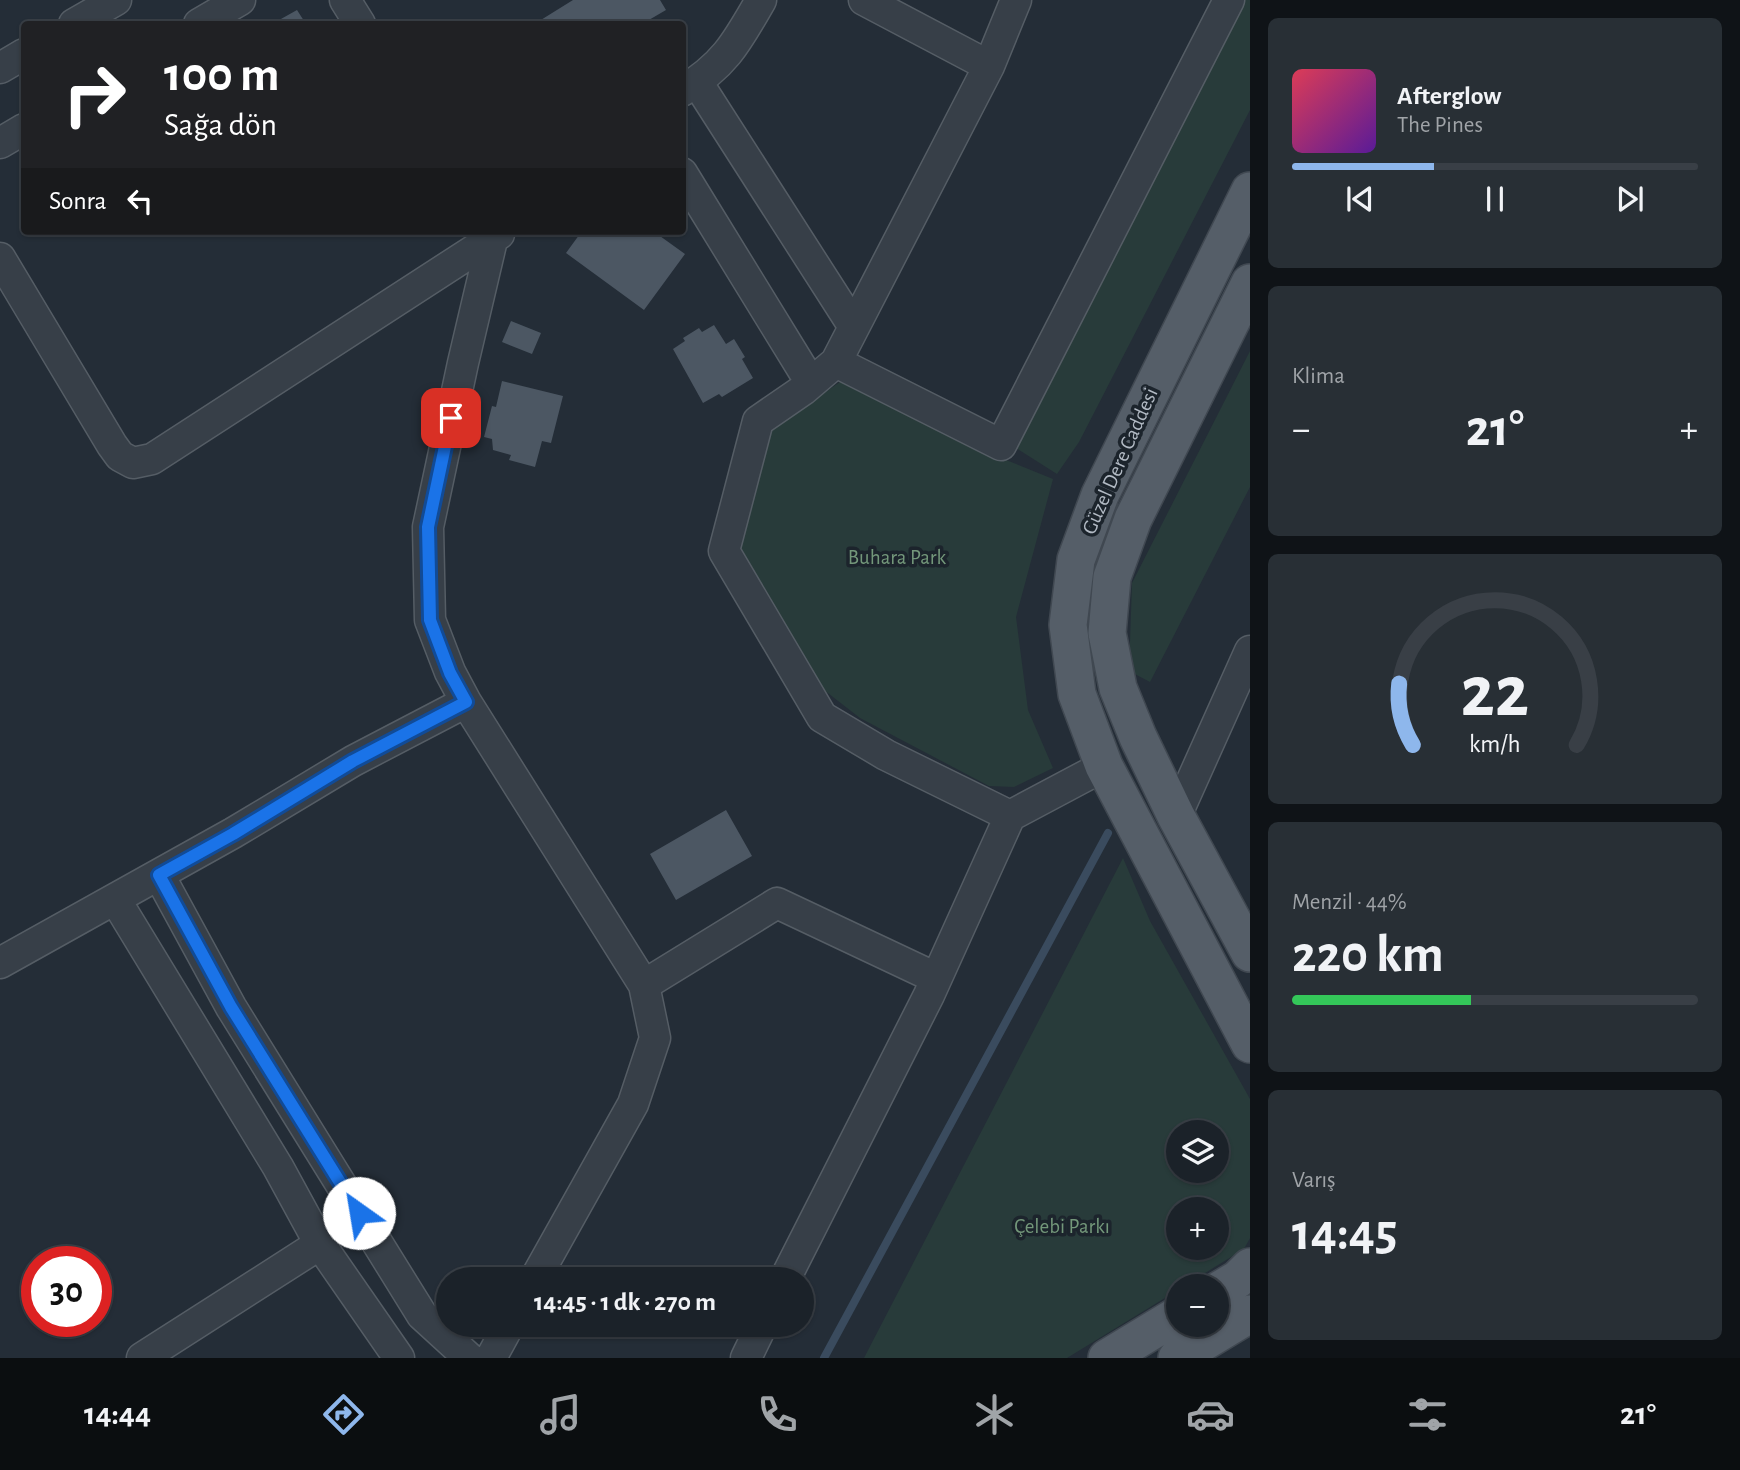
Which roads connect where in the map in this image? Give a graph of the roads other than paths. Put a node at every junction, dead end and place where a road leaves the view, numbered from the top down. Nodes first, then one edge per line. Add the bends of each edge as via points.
1 (116, 0) edge
2 (240, 0) edge
3 (345, 0) edge
4 (761, 0) edge
5 (864, 0) edge
6 (1016, 0) edge
7 (1229, 0) edge
8 (79, 21) edge
9 (204, 21) edge
10 (358, 21) edge
11 (21, 56) edge
12 (989, 66) junction
13 (0, 68) edge
14 (690, 87) edge
15 (21, 131) edge
16 (0, 143) edge
17 (686, 180) edge
18 (1250, 191) edge
19 (492, 235) edge
20 (494, 235) edge
21 (0, 258) edge
22 (1250, 283) edge
23 (854, 327) junction
24 (836, 362) junction
25 (811, 383) junction
26 (1250, 651) edge
27 (466, 702) junction
28 (1104, 766) junction
29 (1010, 816) junction
30 (1175, 816) junction
31 (159, 875) junction
32 (115, 899) junction
33 (1250, 953) edge
34 (0, 963) edge
35 (936, 978) junction
36 (644, 985) junction
37 (1250, 1044) edge
38 (320, 1244) junction
39 (1250, 1266) edge
40 (542, 1267) edge
41 (791, 1267) edge
42 (1229, 1284) edge
43 (1250, 1314) edge
44 (1166, 1322) edge
45 (502, 1337) edge
46 (756, 1337) edge
47 (142, 1358) edge
48 (399, 1358) edge
49 (470, 1358) edge
50 (491, 1358) edge
51 (746, 1358) edge
52 (1107, 1358) edge
53 (1177, 1358) edge

1 - 8 street
2 - 9 street
3 - 10 street
4 - 14 street via 717,67
5 - 12 street
6 - 12 street
7 - 24 street via 1001,445
11 - 13 street
12 - 23 street
14 - 23 street
15 - 16 street
17 - 25 street
18 - 28 main road, Güzel Dere Caddesi via 1100,495 1076,561 1068,625 1076,694
19 - 21 street via 152,459 133,463 112,445
20 - 27 street via 428,527 430,620
22 - 30 main road, Güzel Dere Caddesi via 1133,519 1112,576 1107,633 1118,688
23 - 24 street
24 - 25 street
25 - 29 street via 758,421 723,551 822,717 886,755
26 - 30 street
27 - 31 street via 353,761
27 - 36 street
28 - 29 street
28 - 37 main road, Güzel Dere Caddesi
29 - 35 street
30 - 33 main road, Güzel Dere Caddesi
31 - 32 street
31 - 49 street via 231,1007 422,1315
32 - 34 street
32 - 38 street
35 - 36 street via 777,904
35 - 41 street
36 - 40 street via 655,1038 633,1104
38 - 47 street
38 - 48 street
39 - 42 main road
43 - 53 main road
44 - 52 main road
45 - 50 street
46 - 51 street

